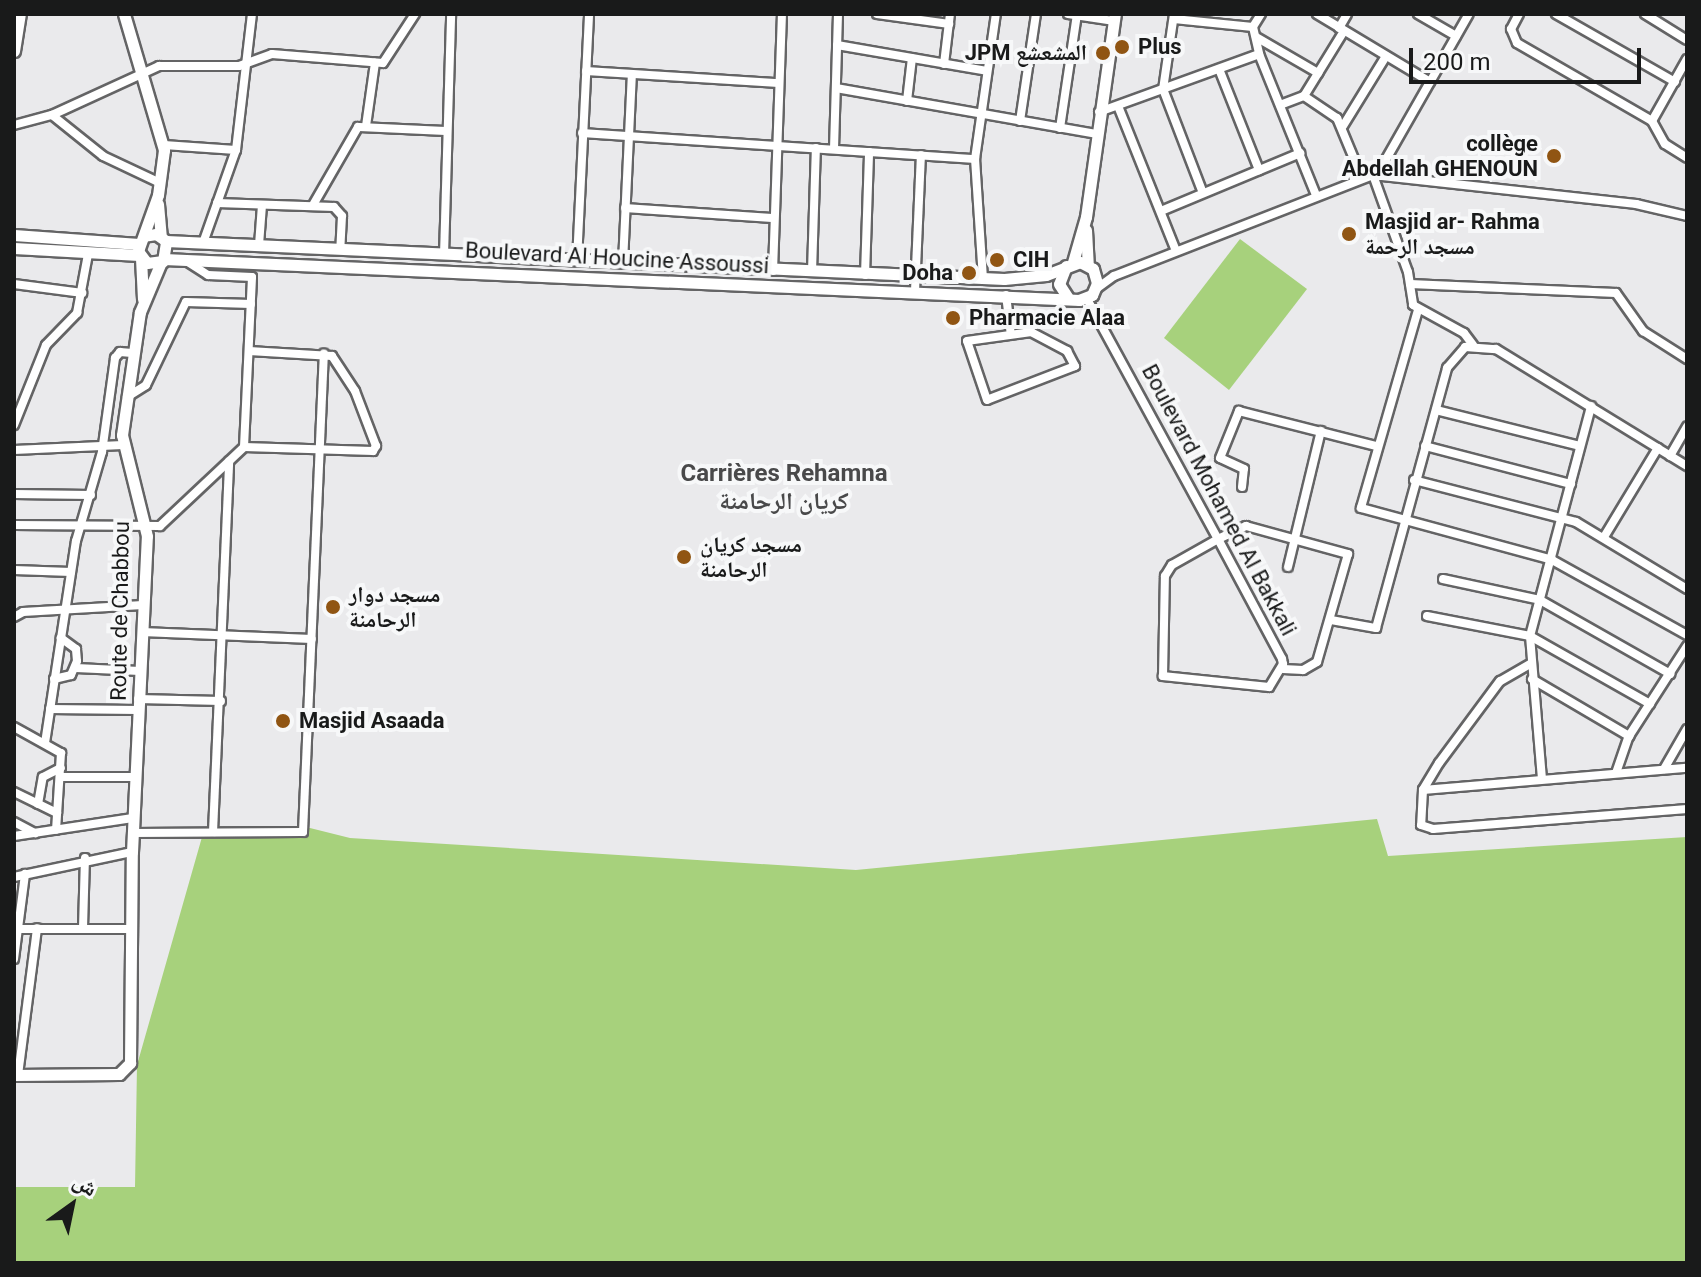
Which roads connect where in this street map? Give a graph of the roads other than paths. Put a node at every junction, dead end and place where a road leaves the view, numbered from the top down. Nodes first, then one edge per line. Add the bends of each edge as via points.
1 (20, 14) edge
2 (124, 14) edge
3 (252, 14) edge
4 (415, 14) edge
5 (451, 14) edge
6 (589, 14) edge
7 (782, 14) edge
8 (838, 14) edge
9 (877, 14) edge
10 (950, 14) edge
11 (996, 14) edge
12 (1036, 14) edge
13 (1074, 14) edge
14 (1261, 14) edge
15 (1317, 14) edge
16 (1347, 14) edge
17 (1418, 14) edge
18 (1469, 14) edge
19 (1519, 14) edge
20 (1556, 14) edge
21 (1645, 14) edge
22 (1174, 16) edge
23 (1115, 17) edge
24 (1656, 17) edge
25 (949, 24) junction
26 (1253, 27) junction
27 (1342, 29) junction
28 (1456, 36) junction
29 (1256, 37) junction
30 (1687, 40) edge
31 (837, 45) junction
32 (14, 51) edge
33 (1259, 54) junction
34 (1386, 56) junction
35 (912, 58) junction
36 (1687, 59) edge
37 (375, 63) junction
38 (944, 64) junction
39 (249, 65) junction
40 (1219, 69) junction
41 (586, 71) junction
42 (987, 71) junction
43 (142, 72) junction
44 (1318, 73) junction
45 (632, 74) junction
46 (1430, 82) junction
47 (1675, 82) junction
48 (779, 83) junction
49 (836, 88) junction
50 (1163, 89) junction
51 (1304, 96) junction
52 (907, 101) junction
53 (1280, 105) junction
54 (1118, 106) junction
55 (1099, 112) junction
56 (980, 113) junction
57 (52, 115) junction
58 (1020, 121) junction
59 (1652, 121) junction
60 (14, 125) edge
61 (366, 126) junction
62 (1343, 126) junction
63 (1060, 128) junction
64 (447, 131) junction
65 (582, 133) junction
66 (1096, 134) junction
67 (629, 136) junction
68 (164, 145) junction
69 (775, 146) junction
70 (816, 148) junction
71 (834, 149) junction
72 (236, 150) junction
73 (869, 152) junction
74 (1300, 153) junction
75 (921, 155) junction
76 (1687, 158) edge
77 (975, 159) junction
78 (1259, 170) junction
79 (1375, 175) junction
80 (1362, 178) junction
81 (159, 189) junction
82 (1203, 193) junction
83 (1316, 195) junction
84 (217, 203) junction
85 (262, 205) junction
86 (313, 205) junction
87 (625, 208) junction
88 (1161, 211) junction
89 (1687, 216) edge
90 (1086, 217) junction
91 (772, 218) junction
92 (14, 235) edge
93 (163, 238) junction
94 (203, 243) junction
95 (259, 245) junction
96 (14, 248) edge
97 (141, 248) junction
98 (340, 250) junction
99 (1176, 251) junction
100 (88, 254) junction
101 (444, 255) junction
102 (183, 258) junction
103 (162, 260) junction
104 (577, 261) junction
105 (623, 263) junction
106 (1070, 264) junction
107 (1091, 268) junction
108 (773, 271) junction
109 (812, 272) junction
110 (865, 275) junction
111 (1114, 276) junction
112 (916, 277) junction
113 (983, 279) junction
114 (14, 284) edge
115 (1410, 284) junction
116 (1096, 289) junction
117 (915, 291) junction
118 (82, 293) junction
119 (1006, 295) junction
120 (1068, 298) junction
121 (143, 299) junction
122 (1087, 299) junction
123 (251, 304) junction
124 (1418, 310) junction
125 (1011, 334) junction
126 (1473, 345) junction
127 (249, 351) junction
128 (132, 353) junction
129 (324, 353) junction
130 (1687, 359) edge
131 (126, 398) junction
132 (1591, 406) junction
133 (1436, 410) junction
134 (14, 425) edge
135 (1687, 426) edge
136 (1321, 431) junction
137 (123, 445) junction
138 (102, 446) junction
139 (1376, 446) junction
140 (1425, 446) junction
141 (1580, 446) junction
142 (244, 447) junction
143 (1658, 448) junction
144 (14, 450) edge
145 (320, 450) junction
146 (1670, 456) junction
147 (229, 461) junction
148 (1687, 466) edge
149 (1414, 480) junction
150 (1571, 484) junction
151 (1242, 487) dead end
152 (14, 494) edge
153 (91, 495) junction
154 (1562, 519) junction
155 (1405, 520) junction
156 (14, 525) edge
157 (83, 526) junction
158 (146, 527) junction
159 (1604, 537) junction
160 (1295, 538) junction
161 (1218, 539) junction
162 (1552, 560) junction
163 (1288, 567) dead end
164 (14, 570) edge
165 (71, 572) junction
166 (1443, 579) dead end
167 (1687, 589) edge
168 (1540, 600) junction
169 (143, 605) junction
170 (65, 612) junction
171 (1427, 616) dead end
172 (14, 617) edge
173 (1331, 620) junction
174 (142, 632) junction
175 (224, 635) junction
176 (1687, 635) edge
177 (1530, 636) junction
178 (61, 638) junction
179 (312, 639) junction
180 (1687, 646) edge
181 (1530, 664) junction
182 (76, 668) junction
183 (1283, 669) junction
184 (140, 671) junction
185 (1670, 674) junction
186 (54, 679) junction
187 (1532, 679) junction
188 (221, 701) junction
189 (1650, 704) junction
190 (138, 705) junction
191 (50, 709) junction
192 (14, 727) edge
193 (1687, 729) edge
194 (1629, 736) junction
195 (45, 743) junction
196 (1687, 768) edge
197 (1664, 769) junction
198 (61, 772) junction
199 (1616, 773) junction
200 (135, 777) junction
201 (1542, 779) junction
202 (1423, 790) junction
203 (14, 792) edge
204 (38, 804) junction
205 (1687, 809) edge
206 (57, 813) junction
207 (133, 818) junction
208 (14, 822) edge
209 (56, 830) junction
210 (213, 832) junction
211 (35, 833) junction
212 (133, 833) junction
213 (14, 836) edge
214 (132, 852) junction
215 (85, 858) junction
216 (25, 874) junction
217 (14, 877) edge
218 (37, 928) junction
219 (83, 928) junction
220 (15, 929) edge
221 (130, 929) junction
222 (14, 959) edge
223 (16, 1075) edge

1 - 32 street
2 - 43 street, Route de Chabbou
3 - 39 street
4 - 37 street via 387,60
5 - 64 street
6 - 41 street
7 - 48 street
8 - 31 street
9 - 25 street
10 - 25 street
11 - 42 street
12 - 58 street
13 - 23 street
13 - 63 street
14 - 26 street
15 - 27 street
16 - 27 street
17 - 28 street
18 - 28 street
19 - 59 street via 1511,29 1517,43
20 - 47 street
21 - 24 street
22 - 26 street
22 - 50 street
23 - 55 street
24 - 30 street
25 - 38 street
26 - 29 street
27 - 34 street
27 - 44 street
28 - 46 street
29 - 33 street
29 - 44 street
31 - 35 street
31 - 49 street
33 - 40 street
33 - 53 street
34 - 46 street
34 - 62 street
35 - 38 street
35 - 52 street
36 - 47 street
37 - 39 street via 272,54
37 - 61 street
38 - 42 street
39 - 43 street via 171,64
39 - 72 street
40 - 50 street
40 - 78 street
41 - 45 street
41 - 65 street
42 - 56 street
43 - 57 street
43 - 68 street, Route de Chabbou
44 - 51 street
45 - 48 street
45 - 67 street
46 - 79 street
47 - 59 street
48 - 69 street
49 - 52 street
49 - 71 street
50 - 54 street
50 - 82 street
51 - 53 street
51 - 62 street
52 - 56 street
53 - 74 street
54 - 55 street
54 - 88 street
55 - 66 street
56 - 58 street
56 - 77 street
57 - 60 street
57 - 81 street via 103,156
58 - 63 street
59 - 76 street via 1665,144
61 - 64 street
61 - 86 street via 354,130
62 - 80 street
63 - 66 street
64 - 101 street
65 - 67 street
65 - 104 street
66 - 90 street
67 - 69 street
67 - 87 street
68 - 72 street
68 - 81 street, Route de Chabbou
69 - 70 street
69 - 91 street
70 - 71 street
70 - 109 street
71 - 73 street
72 - 84 street
73 - 75 street
73 - 110 street
74 - 78 street
74 - 83 street
75 - 77 street
75 - 112 street
77 - 113 street
78 - 82 street
79 - 80 street
79 - 89 street via 1636,204
79 - 115 street
80 - 83 street
81 - 93 street, Route de Chabbou
81 - 97 street, Route de Chabbou
82 - 88 street
83 - 99 street
84 - 85 street
84 - 94 street
85 - 86 street
85 - 95 street
86 - 98 street via 340,211
87 - 91 street
87 - 105 street
88 - 99 street
90 - 106 street
90 - 107 street
91 - 108 street
92 - 97 street
93 - 94 street, Boulevard Al Houcine Assoussi
93 - 97 street, Boulevard Al Houcine Assoussi
93 - 103 street, Route de Chabbou
94 - 95 street, Boulevard Al Houcine Assoussi
95 - 98 street, Boulevard Al Houcine Assoussi
96 - 100 street
97 - 100 street
97 - 103 street, Boulevard Al Houcine Assoussi
97 - 121 street, Route de Chabbou
98 - 101 street, Boulevard Al Houcine Assoussi
99 - 111 street
100 - 118 street
101 - 104 street, Boulevard Al Houcine Assoussi
102 - 103 street, Boulevard Al Houcine Assoussi
102 - 117 street, Boulevard Al Houcine Assoussi
102 - 123 street via 208,275 252,277
103 - 121 street, Route de Chabbou
104 - 105 street, Boulevard Al Houcine Assoussi
105 - 108 street, Boulevard Al Houcine Assoussi
106 - 107 street
106 - 113 street, Boulevard Al Houcine Assoussi via 1028,279
106 - 120 street via 1059,280
107 - 111 street
107 - 116 street
108 - 109 street, Boulevard Al Houcine Assoussi
109 - 110 street, Boulevard Al Houcine Assoussi
110 - 112 street, Boulevard Al Houcine Assoussi
111 - 116 street
112 - 113 street, Boulevard Al Houcine Assoussi
112 - 117 street
114 - 118 street
115 - 124 street
115 - 130 street via 1616,293 1643,331
116 - 122 street
117 - 119 street, Boulevard Al Houcine Assoussi
118 - 134 street via 75,317 46,345
119 - 120 street, Boulevard Al Houcine Assoussi
119 - 125 street
120 - 122 street
121 - 128 street, Route de Chabbou
122 - 161 street, Boulevard Mohamed Al Bakkali
123 - 127 street
123 - 131 street via 186,302 146,385
124 - 126 street via 1464,333
124 - 139 street
125 - 125 street via 967,341 987,400 1075,366 1067,351 1035,334
126 - 132 street via 1496,349
126 - 133 street via 1450,361
127 - 129 street
127 - 142 street
128 - 131 street, Route de Chabbou
128 - 138 street via 115,356
129 - 145 street
129 - 145 street via 345,372 376,447
131 - 137 street, Route de Chabbou
132 - 141 street
132 - 143 street
133 - 140 street
133 - 141 street
135 - 146 street
136 - 139 street
136 - 151 street via 1239,411 1220,458 1244,469
136 - 160 street
137 - 138 street
137 - 158 street, Route de Chabbou
138 - 144 street
138 - 153 street
139 - 155 street via 1361,508
140 - 149 street
140 - 150 street
141 - 150 street
142 - 145 street
142 - 147 street
143 - 146 street
143 - 159 street
145 - 179 street
146 - 148 street
147 - 158 street via 164,524
147 - 175 street
149 - 154 street
149 - 155 street
150 - 154 street
152 - 153 street
153 - 157 street
154 - 159 street
154 - 162 street
155 - 162 street
155 - 173 street via 1376,628
156 - 157 street
157 - 158 street
157 - 165 street
158 - 169 street, Route de Chabbou
159 - 167 street
160 - 161 street via 1246,526
160 - 163 street
160 - 173 street via 1348,554
161 - 183 street, Boulevard Mohamed Al Bakkali
161 - 183 street, Boulevard Mohamed Al Bakkali via 1166,572 1160,672 1168,679 1269,687
162 - 168 street
162 - 176 street
164 - 165 street
165 - 170 street
166 - 168 street
168 - 177 street
168 - 185 street
169 - 170 street
169 - 174 street, Route de Chabbou
170 - 172 street via 23,612
170 - 178 street
171 - 177 street
173 - 183 street via 1314,666
174 - 175 street
174 - 184 street, Route de Chabbou
175 - 179 street
175 - 188 street
177 - 181 street
177 - 189 street
178 - 182 street via 76,649
178 - 186 street
179 - 210 street via 303,832
180 - 185 street
181 - 187 street
181 - 202 street via 1493,688
182 - 184 street
182 - 186 street via 67,677
184 - 190 street, Route de Chabbou
185 - 189 street
186 - 191 street
187 - 194 street
187 - 201 street
188 - 190 street
188 - 210 street
189 - 194 street
190 - 191 street
190 - 200 street, Route de Chabbou
191 - 195 street
192 - 195 street
193 - 197 street
194 - 199 street
195 - 198 street via 61,753
196 - 197 street
197 - 199 street
198 - 200 street
198 - 204 street via 43,777
198 - 206 street
199 - 201 street
200 - 207 street, Route de Chabbou
201 - 202 street
202 - 205 street via 1419,818 1427,829
203 - 204 street
204 - 206 street
206 - 209 street
207 - 209 street
207 - 212 street, Route de Chabbou
208 - 211 street
209 - 211 street
210 - 212 street
211 - 213 street
212 - 214 street, Route de Chabbou
214 - 215 street
214 - 221 street, Route de Chabbou
215 - 216 street
215 - 219 street
216 - 217 street
216 - 220 street
218 - 219 street
218 - 220 street
218 - 223 street
219 - 221 street
220 - 222 street
221 - 223 street, Route de Chabbou via 131,1055 119,1074

